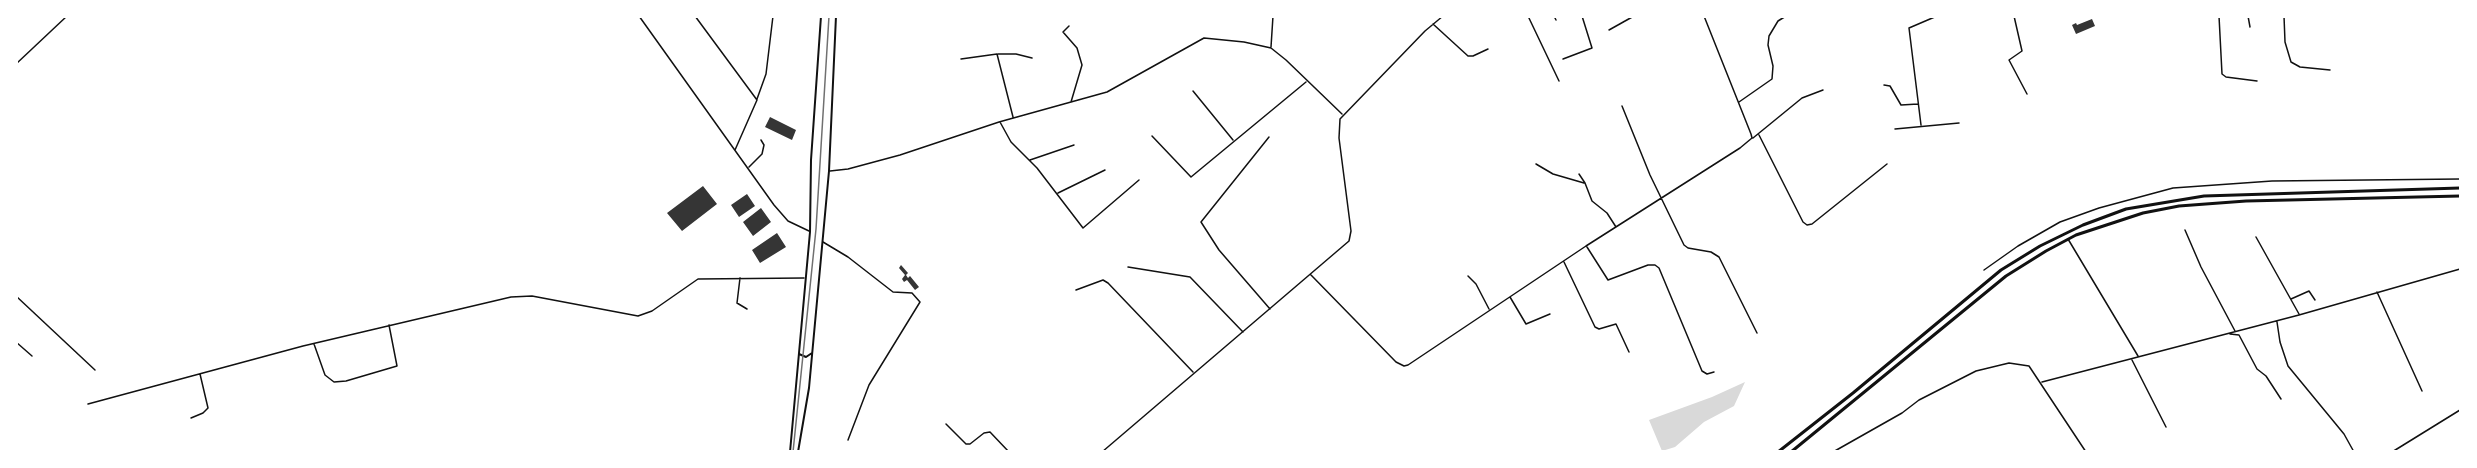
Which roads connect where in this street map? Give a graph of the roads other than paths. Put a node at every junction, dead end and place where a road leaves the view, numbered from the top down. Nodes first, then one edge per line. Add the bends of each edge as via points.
1 (66, 16) edge
2 (639, 16) edge
3 (695, 16) edge
4 (773, 16) edge
5 (821, 16) edge
6 (836, 16) edge
7 (1273, 16) edge
8 (1443, 16) edge
9 (1528, 16) edge
10 (1554, 16) edge
11 (1582, 16) edge
12 (1634, 16) edge
13 (1704, 16) edge
14 (1786, 16) edge
15 (1936, 16) edge
16 (2014, 16) edge
17 (2219, 16) edge
18 (2248, 16) edge
19 (2284, 16) edge
20 (1556, 20) dead end
21 (1433, 24) junction
22 (1069, 26) dead end
23 (2250, 27) dead end
24 (1609, 30) dead end
25 (1271, 48) junction
26 (1488, 49) dead end
27 (998, 54) junction
28 (1032, 58) dead end
29 (961, 59) dead end
30 (1563, 59) dead end
31 (16, 64) edge
32 (2330, 70) dead end
33 (1307, 81) junction
34 (1559, 81) dead end
35 (2257, 81) dead end
36 (1884, 85) dead end
37 (1823, 90) dead end
38 (1193, 91) dead end
39 (2027, 94) dead end
40 (757, 100) junction
41 (1071, 102) junction
42 (1738, 103) junction
43 (1919, 104) junction
44 (1622, 106) dead end
45 (1343, 115) junction
46 (1014, 118) junction
47 (999, 122) junction
48 (1959, 123) dead end
49 (1921, 126) junction
50 (1894, 129) dead end
51 (1759, 135) junction
52 (1152, 136) dead end
53 (1269, 137) dead end
54 (1752, 138) junction
55 (761, 140) dead end
56 (1234, 141) junction
57 (1074, 145) dead end
58 (735, 151) junction
59 (1030, 160) junction
60 (1536, 164) dead end
61 (1887, 164) dead end
62 (748, 168) junction
63 (1105, 170) dead end
64 (829, 171) junction
65 (1579, 174) dead end
66 (2460, 179) edge
67 (1139, 180) dead end
68 (1585, 183) junction
69 (2460, 188) edge
70 (1057, 194) junction
71 (2460, 196) edge
72 (1661, 198) junction
73 (1617, 228) junction
74 (2186, 230) dead end
75 (810, 231) junction
76 (2256, 237) dead end
77 (2068, 239) junction
78 (822, 242) junction
79 (1586, 246) junction
80 (1563, 262) junction
81 (1128, 267) dead end
82 (2460, 269) edge
83 (1984, 270) dead end
84 (1311, 275) junction
85 (1468, 276) dead end
86 (740, 278) junction
87 (805, 278) junction
88 (1076, 290) dead end
89 (2377, 292) junction
90 (16, 296) edge
91 (1510, 297) junction
92 (2291, 300) junction
93 (2315, 300) dead end
94 (747, 309) dead end
95 (1270, 309) junction
96 (1490, 310) junction
97 (1550, 314) dead end
98 (2299, 315) junction
99 (2277, 321) junction
100 (389, 325) junction
101 (1244, 332) junction
102 (2235, 332) junction
103 (1757, 333) dead end
104 (2229, 333) junction
105 (16, 342) edge
106 (314, 343) junction
107 (1629, 352) dead end
108 (812, 353) junction
109 (799, 354) junction
110 (32, 356) dead end
111 (2138, 357) junction
112 (2132, 359) junction
113 (95, 370) dead end
114 (1714, 372) dead end
115 (200, 373) junction
116 (1194, 373) junction
117 (2042, 382) junction
118 (2422, 391) dead end
119 (2281, 399) dead end
120 (88, 404) dead end
121 (2460, 410) edge
122 (190, 418) dead end
123 (946, 424) dead end
124 (2166, 427) dead end
125 (849, 440) dead end
126 (2402, 447) junction
127 (790, 452) edge
128 (798, 452) edge
129 (1009, 452) edge
130 (1102, 452) edge
131 (1778, 452) edge
132 (1791, 452) edge
133 (1833, 452) edge
134 (2086, 452) edge
135 (2354, 452) edge
136 (2392, 452) edge
137 (2404, 452) edge

1 - 31 street
2 - 58 street
3 - 40 street
4 - 40 street via 768,60
5 - 75 main road
6 - 64 main road
7 - 25 street
8 - 21 street
9 - 34 street
10 - 20 street
11 - 30 street via 1592,48
12 - 24 street
13 - 42 street
14 - 42 street via 1769,36 1772,79
15 - 43 street via 1909,28
16 - 39 street via 2022,51 2009,60
17 - 35 street via 2222,74
18 - 23 street
19 - 32 street via 2291,62 2300,67
21 - 26 street via 1468,56
21 - 45 street
22 - 41 street via 1063,32 1077,48 1082,65
25 - 33 street
25 - 41 street via 1204,38 1113,90
27 - 28 street
27 - 29 street
27 - 46 street
33 - 45 street
33 - 56 street
36 - 43 street via 1890,86 1901,105
37 - 51 street via 1802,98
38 - 56 street
40 - 58 street
41 - 46 street
42 - 54 street
43 - 49 street
44 - 72 street
45 - 84 street via 1339,138 1351,235
46 - 47 street
47 - 59 street via 1011,142
47 - 64 street via 900,155
48 - 49 street
49 - 50 street
51 - 54 street
51 - 61 street via 1807,225
52 - 56 street via 1191,177
53 - 95 street via 1201,222 1219,250
54 - 72 street
55 - 62 street via 763,152
57 - 59 street
58 - 62 street
59 - 70 street
60 - 68 street via 1553,174
62 - 75 street via 788,221
63 - 70 street
64 - 78 main road
65 - 68 street
66 - 83 street via 2272,181 2173,188 2099,207 2060,222
67 - 70 street via 1083,228
68 - 73 street via 1592,201
69 - 131 highway via 2204,196 2126,209 2083,225 2001,270
71 - 77 highway via 2179,206 2107,223
72 - 73 street
72 - 103 street via 1685,246 1719,257
73 - 79 street
74 - 102 street
75 - 87 main road
76 - 92 street
77 - 111 street
77 - 132 highway via 2006,276
78 - 108 main road
78 - 125 street via 893,292 912,293 920,302 869,385
79 - 80 street
79 - 114 street via 1608,280 1648,265 1659,268 1702,371
80 - 91 street
80 - 107 street via 1595,327 1616,324
81 - 101 street via 1190,277
82 - 89 street
84 - 95 street
84 - 96 street via 1404,366
85 - 96 street
86 - 87 street
86 - 94 street via 737,303
86 - 100 street via 698,279 644,315 523,295
87 - 109 main road
88 - 116 street via 1106,281
89 - 98 street
89 - 118 street
90 - 113 street
91 - 96 street
91 - 97 street via 1526,324
92 - 93 street via 2309,291
92 - 98 street
95 - 101 street
98 - 99 street
99 - 102 street
99 - 135 street via 2288,366 2344,434
100 - 106 street
100 - 106 street via 397,366 346,381 334,381 325,375
101 - 116 street
102 - 104 street
104 - 111 street
104 - 119 street via 2239,336 2257,369
105 - 110 street
106 - 115 street
108 - 109 main road via 806,357
108 - 128 main road
109 - 127 main road
111 - 112 street
112 - 117 street
112 - 124 street
115 - 120 street
115 - 122 street via 208,408
116 - 130 street
117 - 133 street via 2026,364 1980,369
117 - 134 street
121 - 126 street
123 - 129 street via 966,444 990,432
126 - 136 street
126 - 137 street

